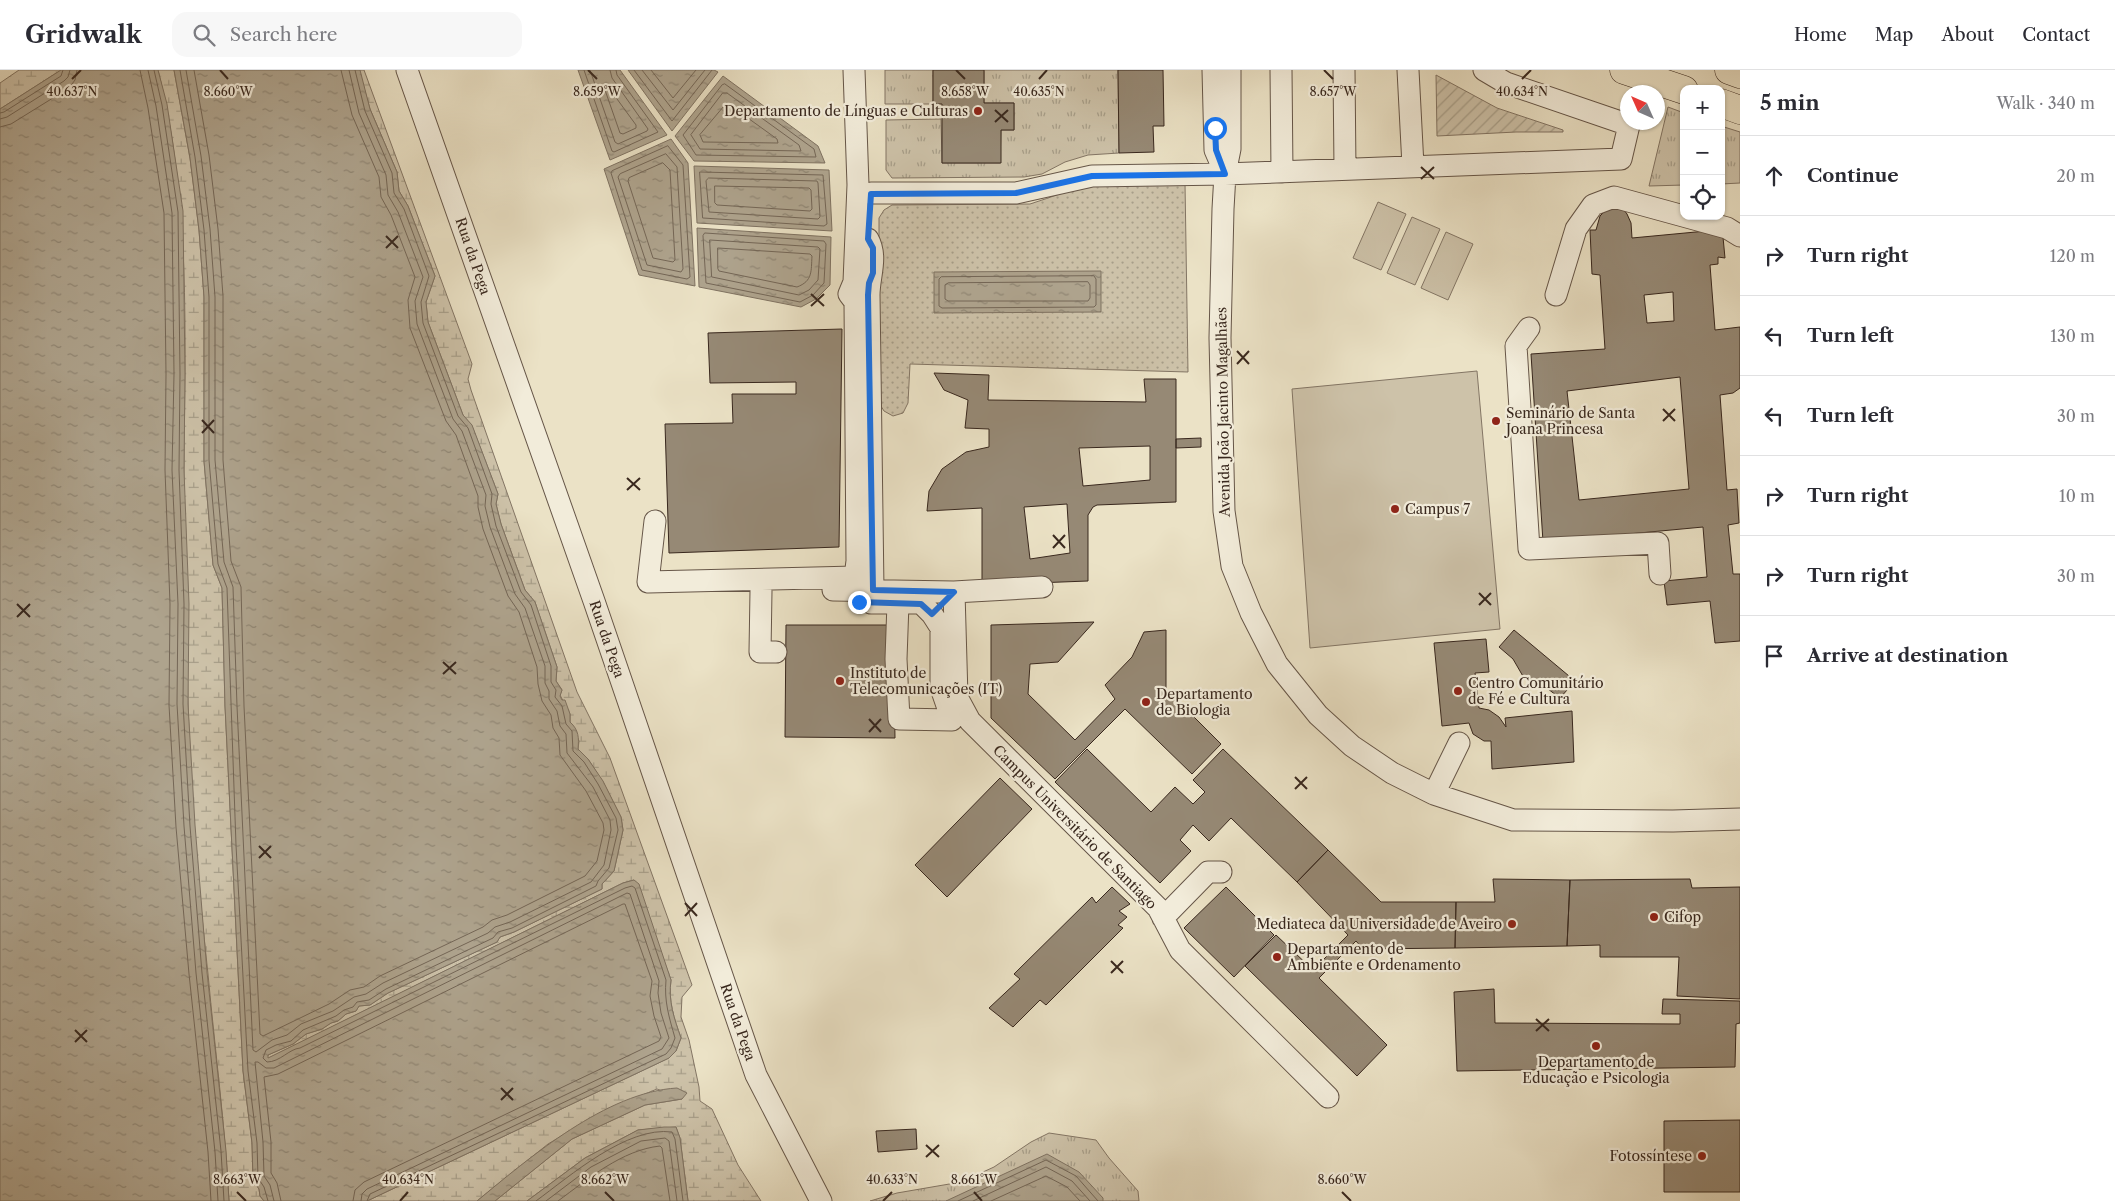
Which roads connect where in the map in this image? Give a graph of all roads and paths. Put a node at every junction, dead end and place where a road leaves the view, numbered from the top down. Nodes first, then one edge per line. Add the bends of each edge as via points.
1 (407, 70) edge
2 (854, 70) edge
3 (866, 70) edge
4 (1213, 70) edge
5 (1230, 70) edge
6 (1281, 70) edge
7 (1344, 70) edge
8 (1408, 70) edge
9 (1484, 70) edge
10 (1624, 70) edge
11 (1729, 70) edge
12 (1740, 74) edge
13 (1680, 89) edge
14 (1725, 104) edge
15 (1740, 110) edge
16 (1413, 166) junction
17 (1345, 169) junction
18 (1282, 172) junction
19 (1225, 174) junction
20 (871, 194) junction
21 (1740, 236) edge
22 (1556, 295) dead end
23 (1529, 328) dead end
24 (655, 521) dead end
25 (1660, 574) dead end
26 (1042, 586) dead end
27 (641, 588) junction
28 (761, 591) junction
29 (954, 592) junction
30 (866, 596) junction
31 (898, 603) junction
32 (932, 614) junction
33 (776, 652) dead end
34 (952, 720) junction
35 (973, 742) dead end
36 (1459, 743) dead end
37 (1434, 794) junction
38 (1740, 819) edge
39 (1221, 872) dead end
40 (1163, 918) junction
41 (1328, 1097) dead end
42 (821, 1201) edge

1 - 42 street, Rua da Pega via 598,610 756,1075
2 - 27 street via 858,185 854,282 849,294 855,302 855,577
3 - 20 street
4 - 19 street, Avenida João Jacinto Magalhães via 1216,150
5 - 19 street, Avenida João Jacinto Magalhães via 1230,149
6 - 18 street
7 - 17 street
8 - 16 street
9 - 16 street via 1506,83 1630,125 1621,159
10 - 13 main road
11 - 12 main road
14 - 15 main road
16 - 17 street
17 - 18 street
18 - 19 street
19 - 20 street via 1092,176 1016,193
19 - 37 street, Avenida João Jacinto Magalhães via 1220,338 1224,511 1232,566 1277,664 1318,715 1352,746 1392,773
20 - 30 street via 868,239 873,248 873,273 869,283
21 - 22 street via 1728,228 1614,197 1593,205 1576,229
23 - 25 street via 1516,346 1529,549 1658,543
24 - 27 street
26 - 29 street
27 - 28 street
28 - 30 street
28 - 33 street via 760,652
29 - 30 street
29 - 32 street
29 - 40 street, Campus Universitário de Santiago via 957,696 970,721 1158,908
30 - 31 street
31 - 32 street via 921,604
31 - 34 street via 899,719
32 - 34 street via 940,628 941,688
34 - 35 street
36 - 37 street
37 - 38 street, Avenida João Jacinto Magalhães via 1513,820 1673,822
39 - 40 street via 1208,872
40 - 41 street, Campus Universitário de Santiago via 1180,950

